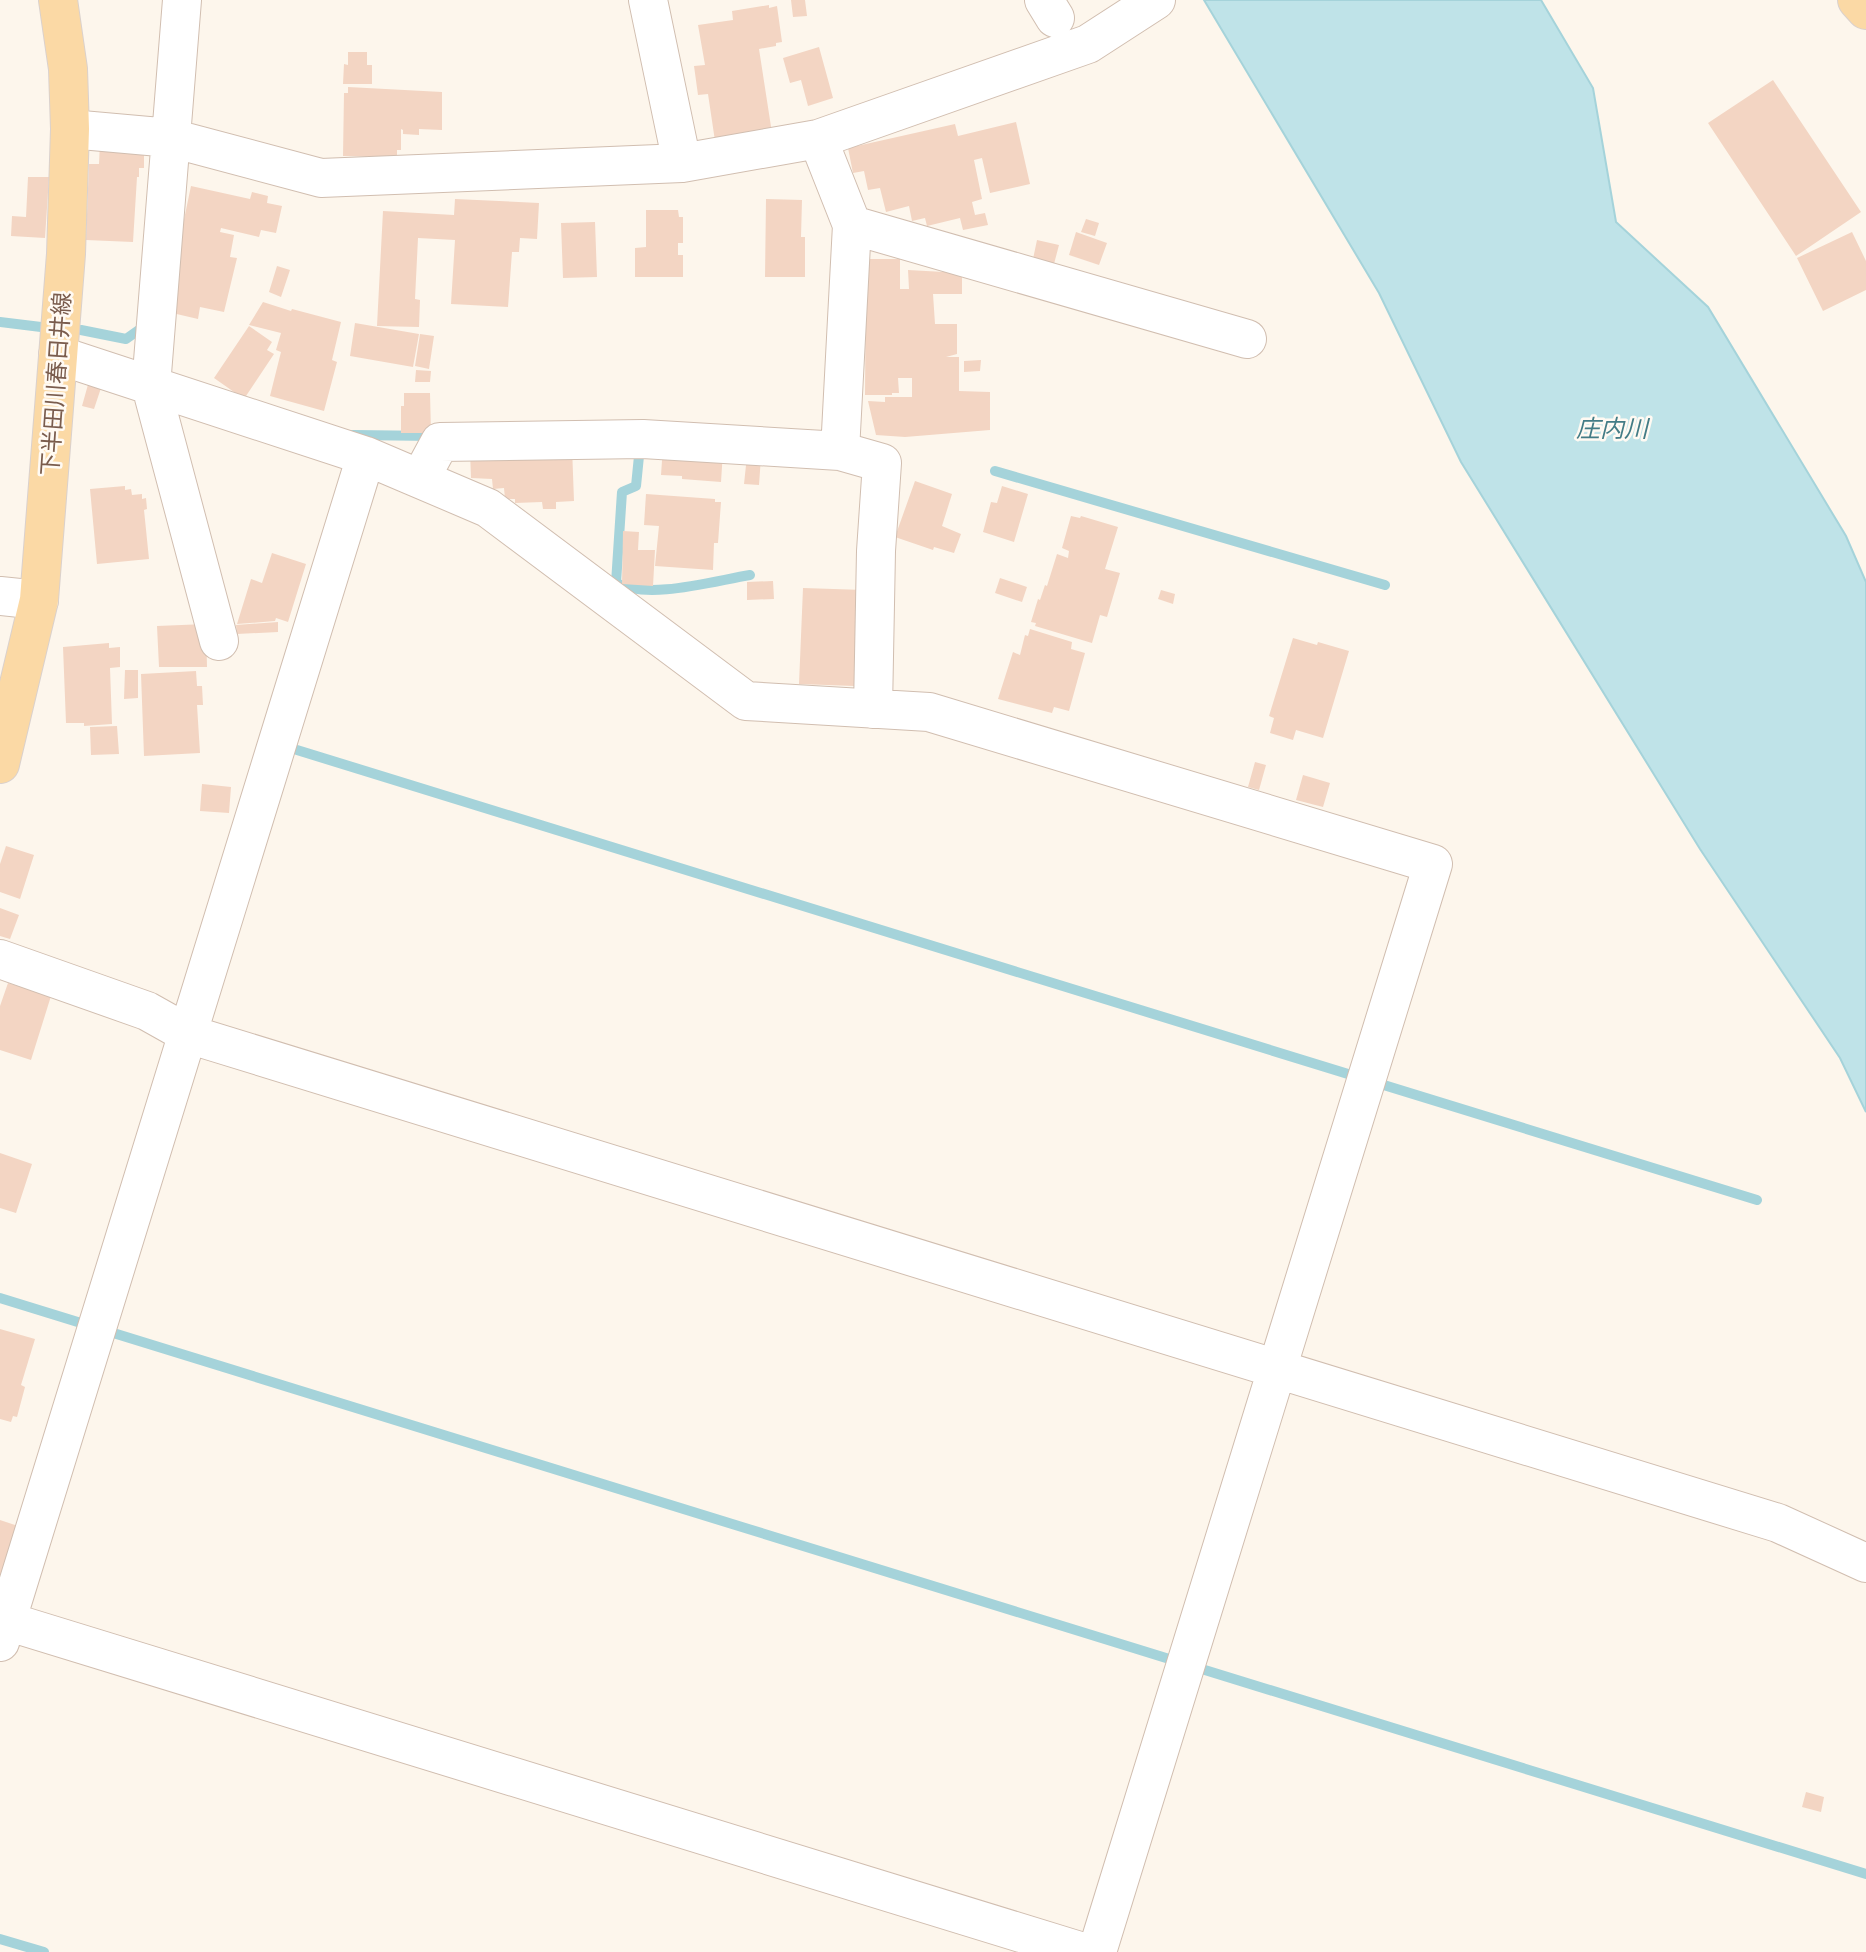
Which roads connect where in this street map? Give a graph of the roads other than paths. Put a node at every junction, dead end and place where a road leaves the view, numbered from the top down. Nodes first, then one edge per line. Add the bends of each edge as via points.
1 (58, 0) edge
2 (182, 0) edge
3 (648, 0) edge
4 (1857, 0) edge
5 (1149, 5) edge
6 (1866, 10) edge
7 (69, 129) junction
8 (172, 138) junction
9 (818, 139) junction
10 (682, 163) junction
11 (852, 225) junction
12 (1247, 339) dead end
13 (58, 355) junction
14 (151, 386) junction
15 (840, 451) junction
16 (366, 456) junction
17 (420, 479) junction
18 (0, 596) edge
19 (39, 600) junction
20 (219, 641) dead end
21 (873, 709) junction
22 (0, 764) edge
23 (0, 959) edge
24 (188, 1034) junction
25 (1275, 1370) junction
26 (1866, 1563) edge
27 (2, 1627) edge
28 (1083, 1952) edge
29 (1097, 1952) edge

1 - 7 main road, 下半田川春日井線 via 68,69
2 - 8 street
3 - 10 street
4 - 6 main road
5 - 9 street via 1088,44
7 - 8 street
7 - 13 main road, 下半田川春日井線
8 - 10 street via 321,178
8 - 14 street
9 - 10 street
9 - 11 street
11 - 12 street
11 - 15 street
13 - 14 street
13 - 19 main road, 下半田川春日井線
14 - 16 street
14 - 20 street
15 - 17 street via 643,439 440,442
15 - 21 street via 882,463
16 - 17 street
16 - 24 street
17 - 21 street via 488,508 746,701
18 - 19 street
19 - 22 main road, 下半田川春日井線
21 - 25 street via 929,712 1433,864
23 - 24 street via 147,1011
24 - 25 street
24 - 27 street
25 - 26 street via 1778,1523
25 - 29 street
27 - 28 street

